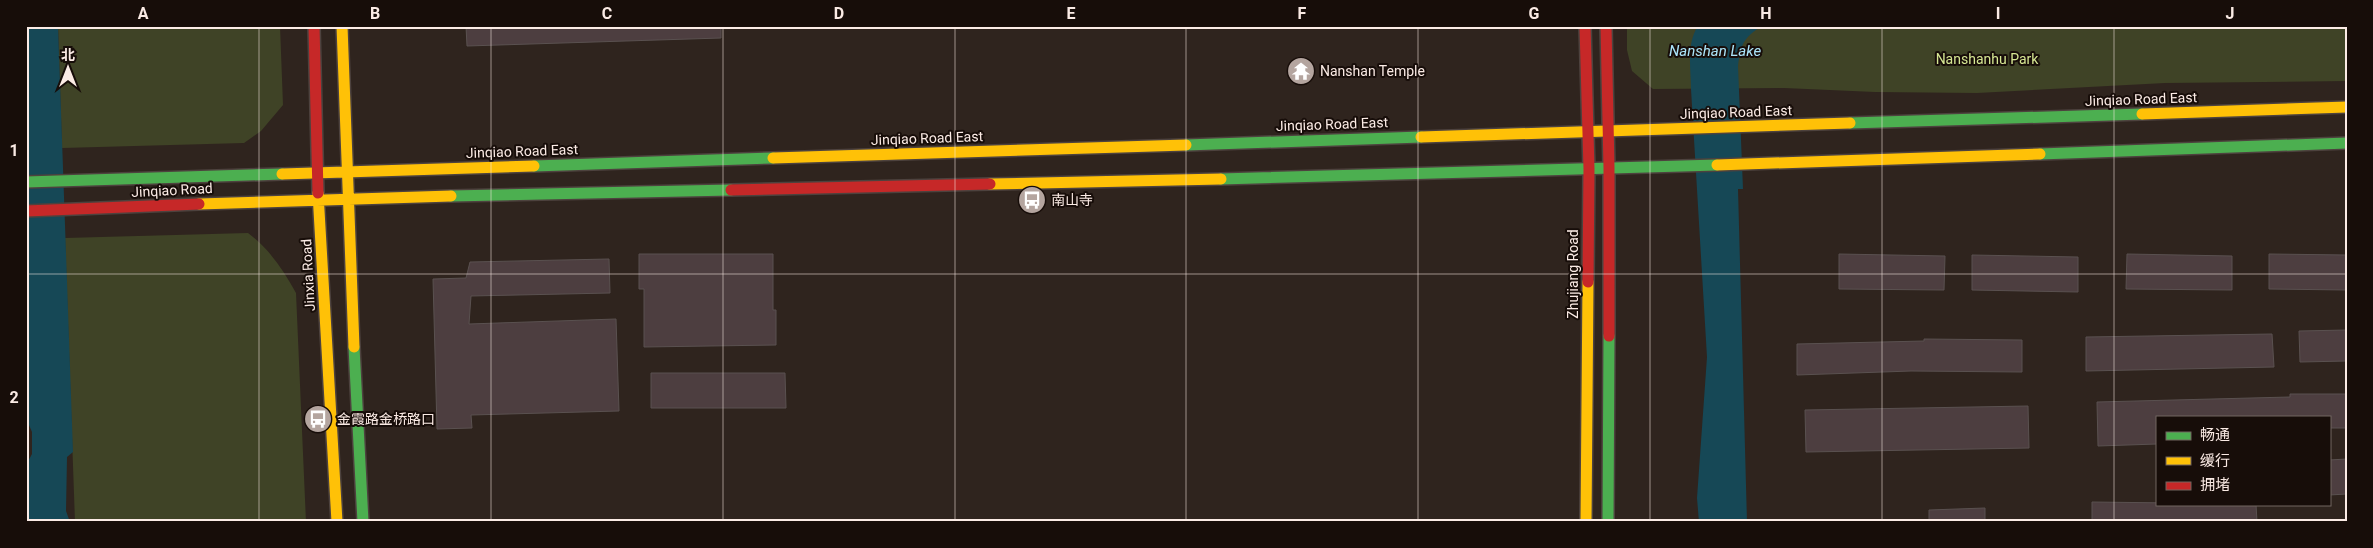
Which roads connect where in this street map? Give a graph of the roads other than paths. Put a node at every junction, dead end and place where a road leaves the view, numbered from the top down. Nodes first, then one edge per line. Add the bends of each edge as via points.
1 (314, 26) edge
2 (342, 26) edge
3 (1585, 26) edge
4 (1606, 26) edge
5 (2347, 107) edge
6 (1586, 131) junction
7 (1607, 131) junction
8 (2347, 143) edge
9 (1609, 168) junction
10 (1589, 169) junction
11 (346, 172) junction
12 (317, 173) junction
13 (26, 182) edge
14 (319, 199) junction
15 (348, 200) junction
16 (26, 211) edge
17 (337, 522) edge
18 (363, 522) edge
19 (1586, 522) edge
20 (1608, 522) edge

1 - 12 street, Jinxia Road
2 - 11 street
3 - 6 street, Zhujiang Road
4 - 7 street
5 - 7 street, Jinqiao Road East
6 - 7 street, Jinqiao Road East
6 - 10 street, Zhujiang Road
6 - 11 street, Jinqiao Road East
7 - 9 street
8 - 9 street
9 - 10 street
9 - 20 street
10 - 15 street
10 - 19 street, Zhujiang Road
11 - 12 street, Jinqiao Road East
11 - 15 street
12 - 13 street, Jinqiao Road
12 - 14 street, Jinxia Road
14 - 15 street
14 - 16 street, Jinqiao Road
14 - 17 street, Jinxia Road
15 - 18 street

